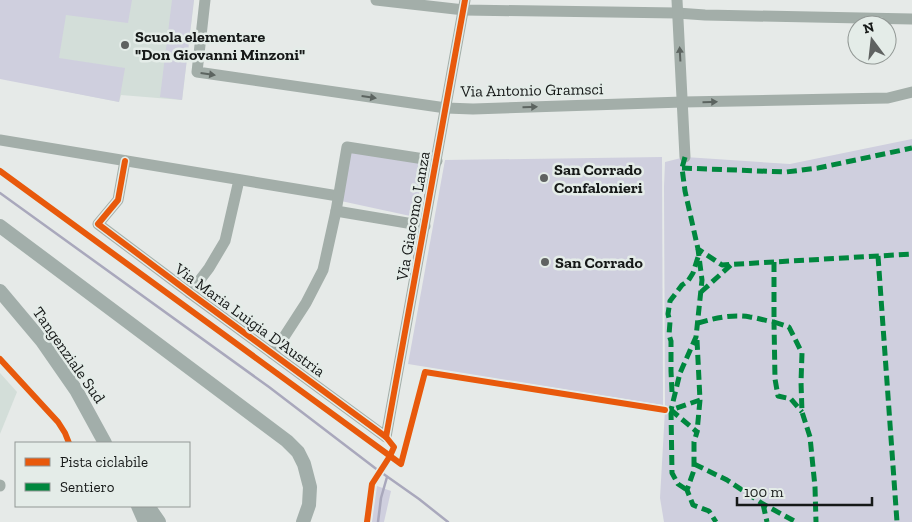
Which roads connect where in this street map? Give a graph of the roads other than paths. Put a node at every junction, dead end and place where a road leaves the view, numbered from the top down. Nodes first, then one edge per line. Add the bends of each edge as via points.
1 (205, 0) edge
2 (376, 0) edge
3 (677, 0) edge
4 (465, 5) edge
5 (514, 5) edge
6 (614, 6) edge
7 (678, 13) junction
8 (912, 19) edge
9 (912, 92) edge
10 (682, 102) junction
11 (446, 108) junction
12 (0, 140) edge
13 (686, 157) dead end
14 (125, 161) junction
15 (437, 161) junction
16 (239, 180) junction
17 (338, 196) junction
18 (336, 211) junction
19 (0, 226) edge
20 (425, 226) junction
21 (0, 291) edge
22 (190, 293) junction
23 (274, 354) junction
24 (92, 419) junction
25 (386, 437) joint
26 (104, 442) edge
27 (108, 442) edge
28 (143, 514) edge
29 (159, 522) edge
30 (302, 522) edge

1 -> 11 street, Via Antonio Gramsci via 197,72
2 - 4 street
3 - 7 street
4 - 5 street
4 - 11 street, Via Giacomo Lanza
5 - 6 street
6 - 7 street
7 - 8 street
10 -> 7 street
10 -> 9 street, Via Antonio Gramsci via 888,98
11 -> 10 street, Via Antonio Gramsci
10 - 13 street
11 - 15 street, Via Giacomo Lanza
12 - 14 street
14 - 16 street
14 - 22 street, Via Maria Luigia D'Austria via 118,200 98,224
15 - 17 street via 347,148
15 - 20 street, Via Giacomo Lanza
16 - 17 street
16 - 22 street via 225,241
17 - 18 street
18 - 20 street
18 - 23 street via 323,270
19 - 30 main road via 288,441 304,464 310,487 309,505
20 - 25 street, Via Giacomo Lanza
21 - 24 main road, Tangenziale Sud via 42,341
22 - 23 street, Via Maria Luigia D'Austria
23 - 25 street, Via Maria Luigia D'Austria
24 - 26 main road, Tangenziale Sud
24 - 27 main road
28 - 29 main road

